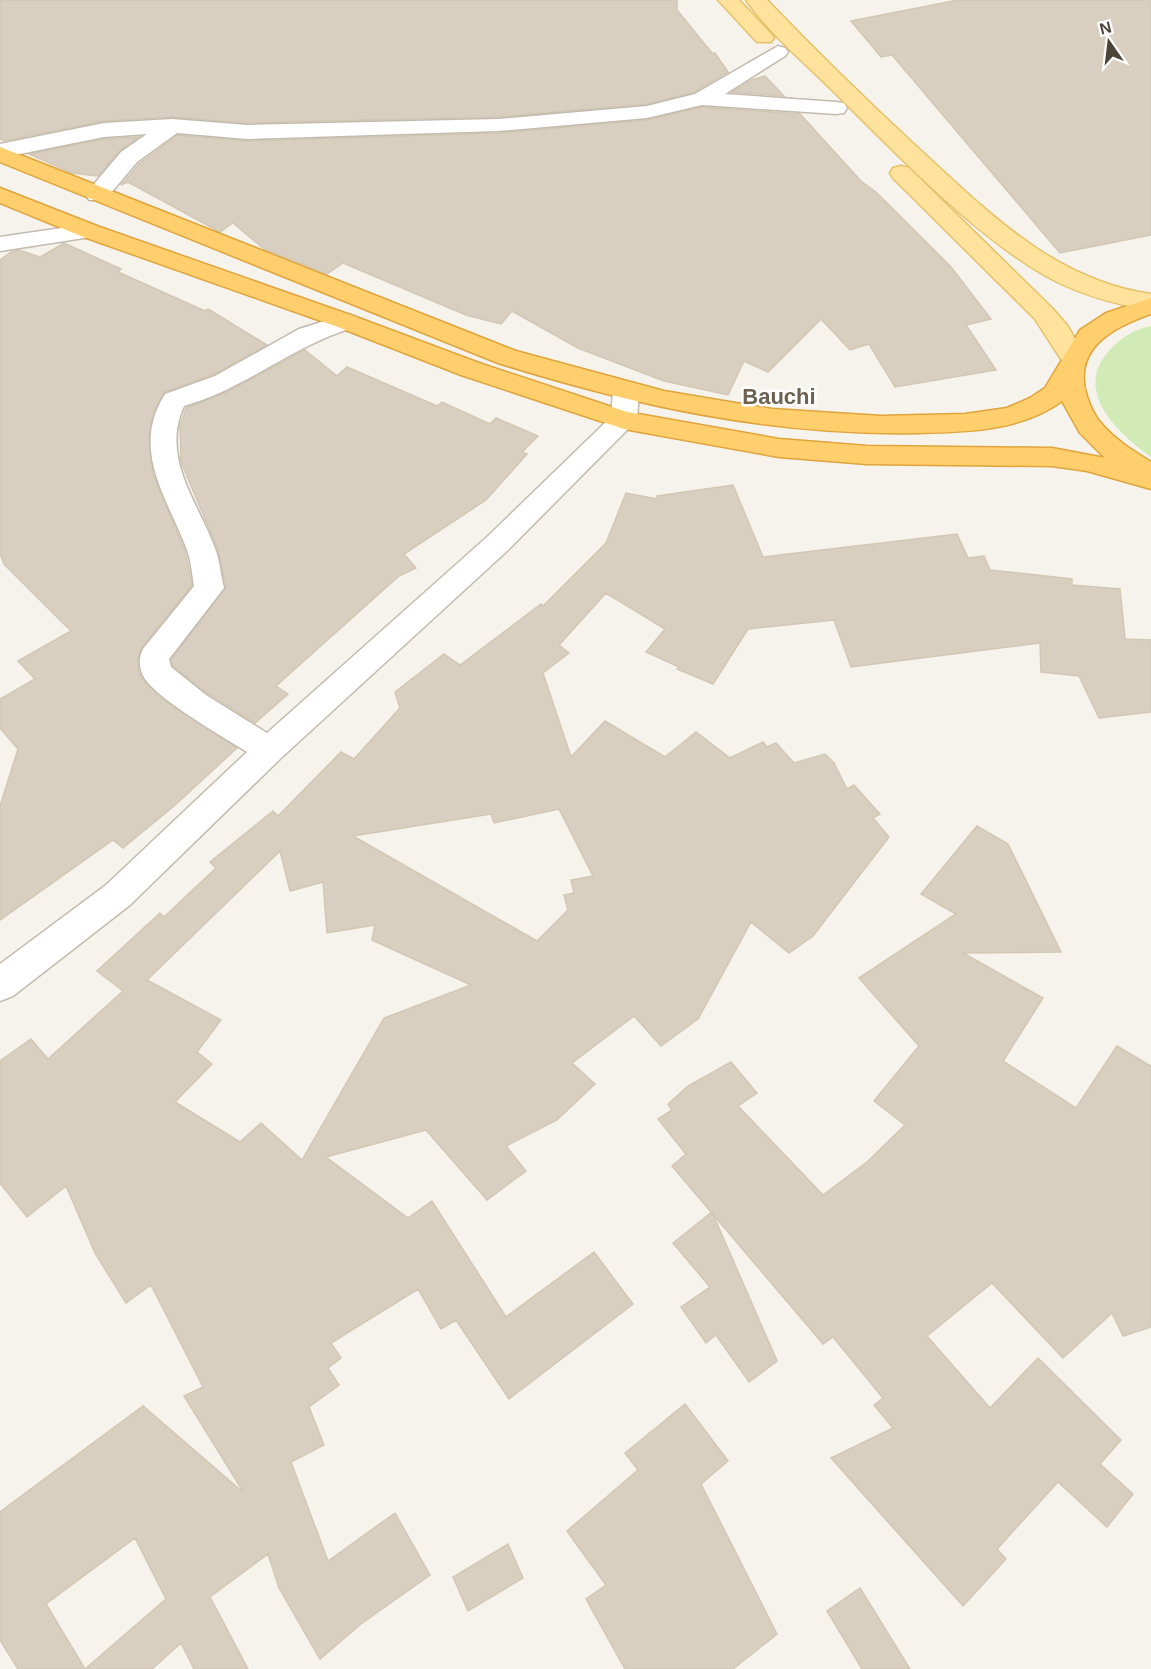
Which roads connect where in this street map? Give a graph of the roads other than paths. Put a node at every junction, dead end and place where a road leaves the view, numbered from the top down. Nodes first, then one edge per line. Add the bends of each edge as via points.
1 (728, 0) edge
2 (756, 0) edge
3 (778, 52) junction
4 (702, 99) junction
5 (836, 108) junction
6 (172, 126) junction
7 (0, 152) edge
8 (0, 195) edge
9 (97, 195) junction
10 (89, 231) junction
11 (0, 244) edge
12 (1151, 304) edge
13 (346, 322) junction
14 (1071, 364) junction
15 (626, 391) junction
16 (624, 420) junction
17 (1151, 474) edge
18 (1151, 480) edge
19 (269, 750) junction
20 (0, 985) edge

1 - 3 main road
2 - 12 main road via 866,111 968,206 1031,257 1111,295
3 - 4 street
3 - 5 main road
4 - 5 street
4 - 6 street via 647,112 498,125 247,132
5 - 14 main road via 1044,314 1058,331
6 - 7 street via 104,130
6 - 9 street via 129,157
7 - 9 highway
8 - 10 highway
9 - 15 highway via 507,357
10 - 11 street
10 - 13 highway
12 - 14 highway via 1101,325 1084,340
13 - 16 highway via 470,369
13 - 19 street via 304,336 250,369 192,396 174,399 163,424 162,446 172,487 202,552 209,588 154,657 157,673 195,703
14 - 15 highway via 1054,394 1036,406 972,422 835,423 757,416
14 - 17 highway via 1072,398 1088,428 1117,456
15 - 16 street
16 - 18 highway via 779,448 867,455 1052,457 1087,462
16 - 19 street via 497,544
19 - 20 street via 118,895

